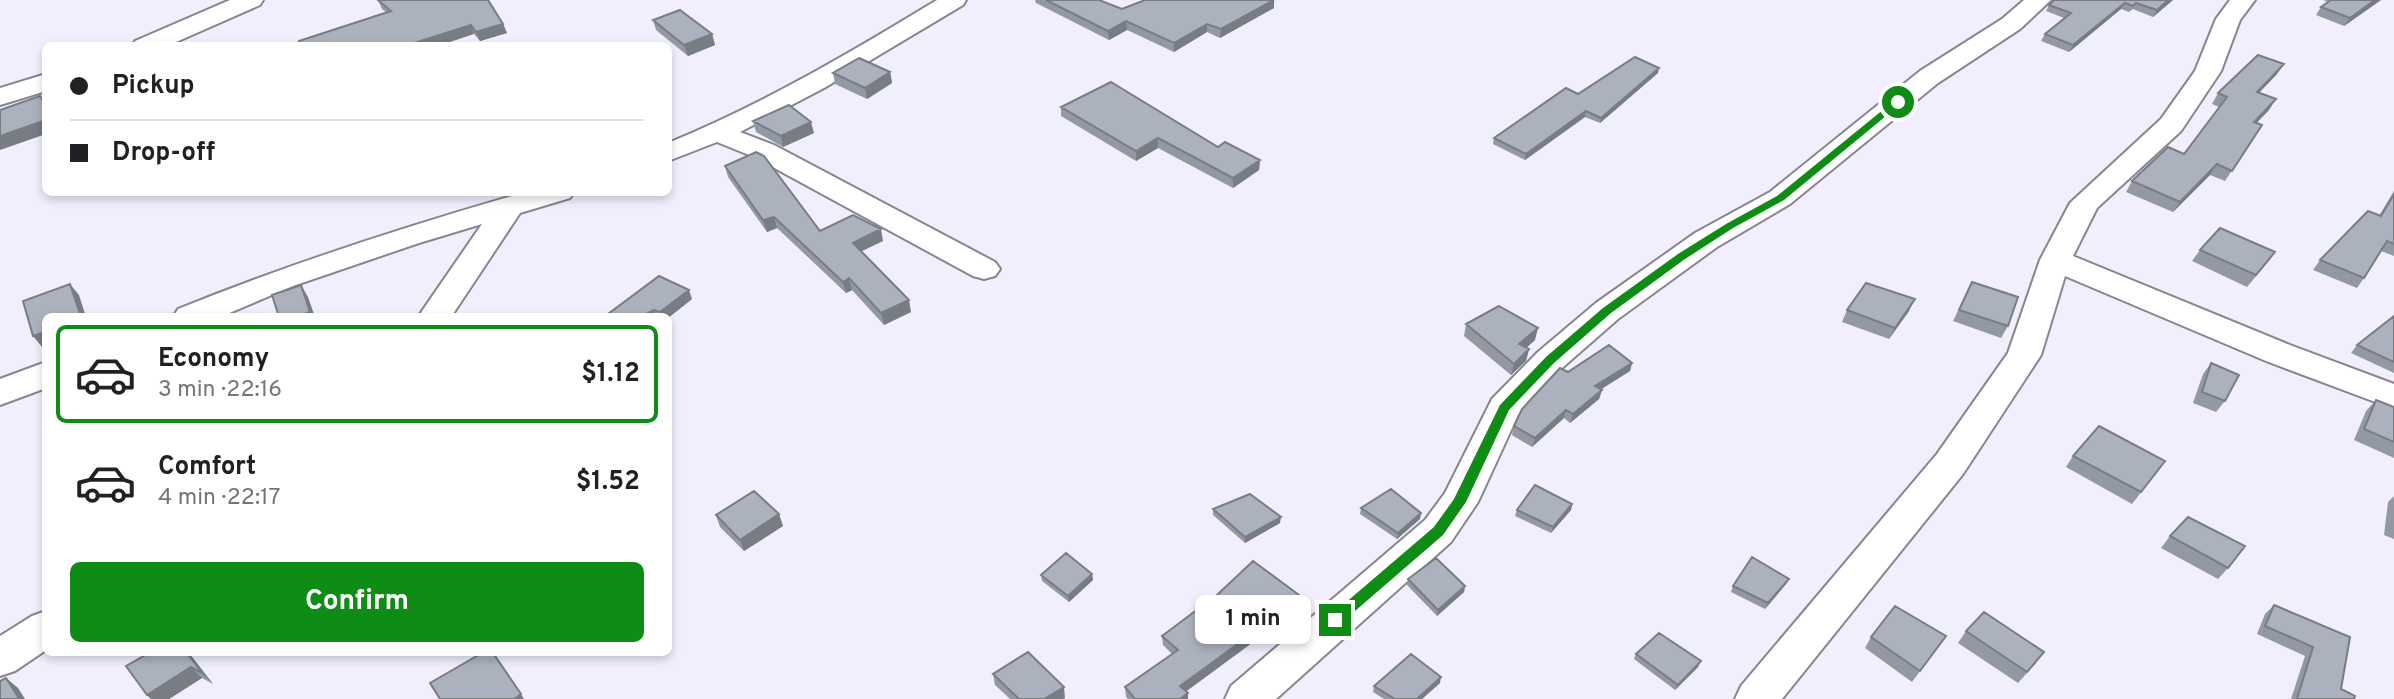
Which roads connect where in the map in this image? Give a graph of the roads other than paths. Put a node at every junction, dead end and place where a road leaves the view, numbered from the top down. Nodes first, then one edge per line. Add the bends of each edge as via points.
1 (251, 0) edge
2 (954, 0) edge
3 (2039, 0) edge
4 (2243, 0) edge
5 (153, 42) edge
6 (42, 83) edge
7 (0, 97) edge
8 (718, 133) junction
9 (672, 151) edge
10 (548, 196) edge
11 (508, 209) junction
12 (2055, 260) junction
13 (984, 269) dead end
14 (199, 313) edge
15 (437, 313) edge
16 (42, 376) edge
17 (0, 393) edge
18 (2394, 397) edge
19 (42, 631) edge
20 (0, 658) edge
21 (1246, 699) edge
22 (1756, 699) edge

1 - 5 street
2 - 8 street via 796,94
3 - 21 street via 2011,24 1929,77 1780,198 1706,240 1607,311 1550,360 1504,408 1460,502 1438,531
4 - 12 street via 2228,19 2208,71 2171,125 2085,202
6 - 7 street
8 - 9 street
8 - 13 street via 764,151
10 - 11 street
11 - 14 street via 396,240
11 - 15 street
12 - 18 street
12 - 22 street via 2017,366 1950,464
16 - 17 street
19 - 20 street

